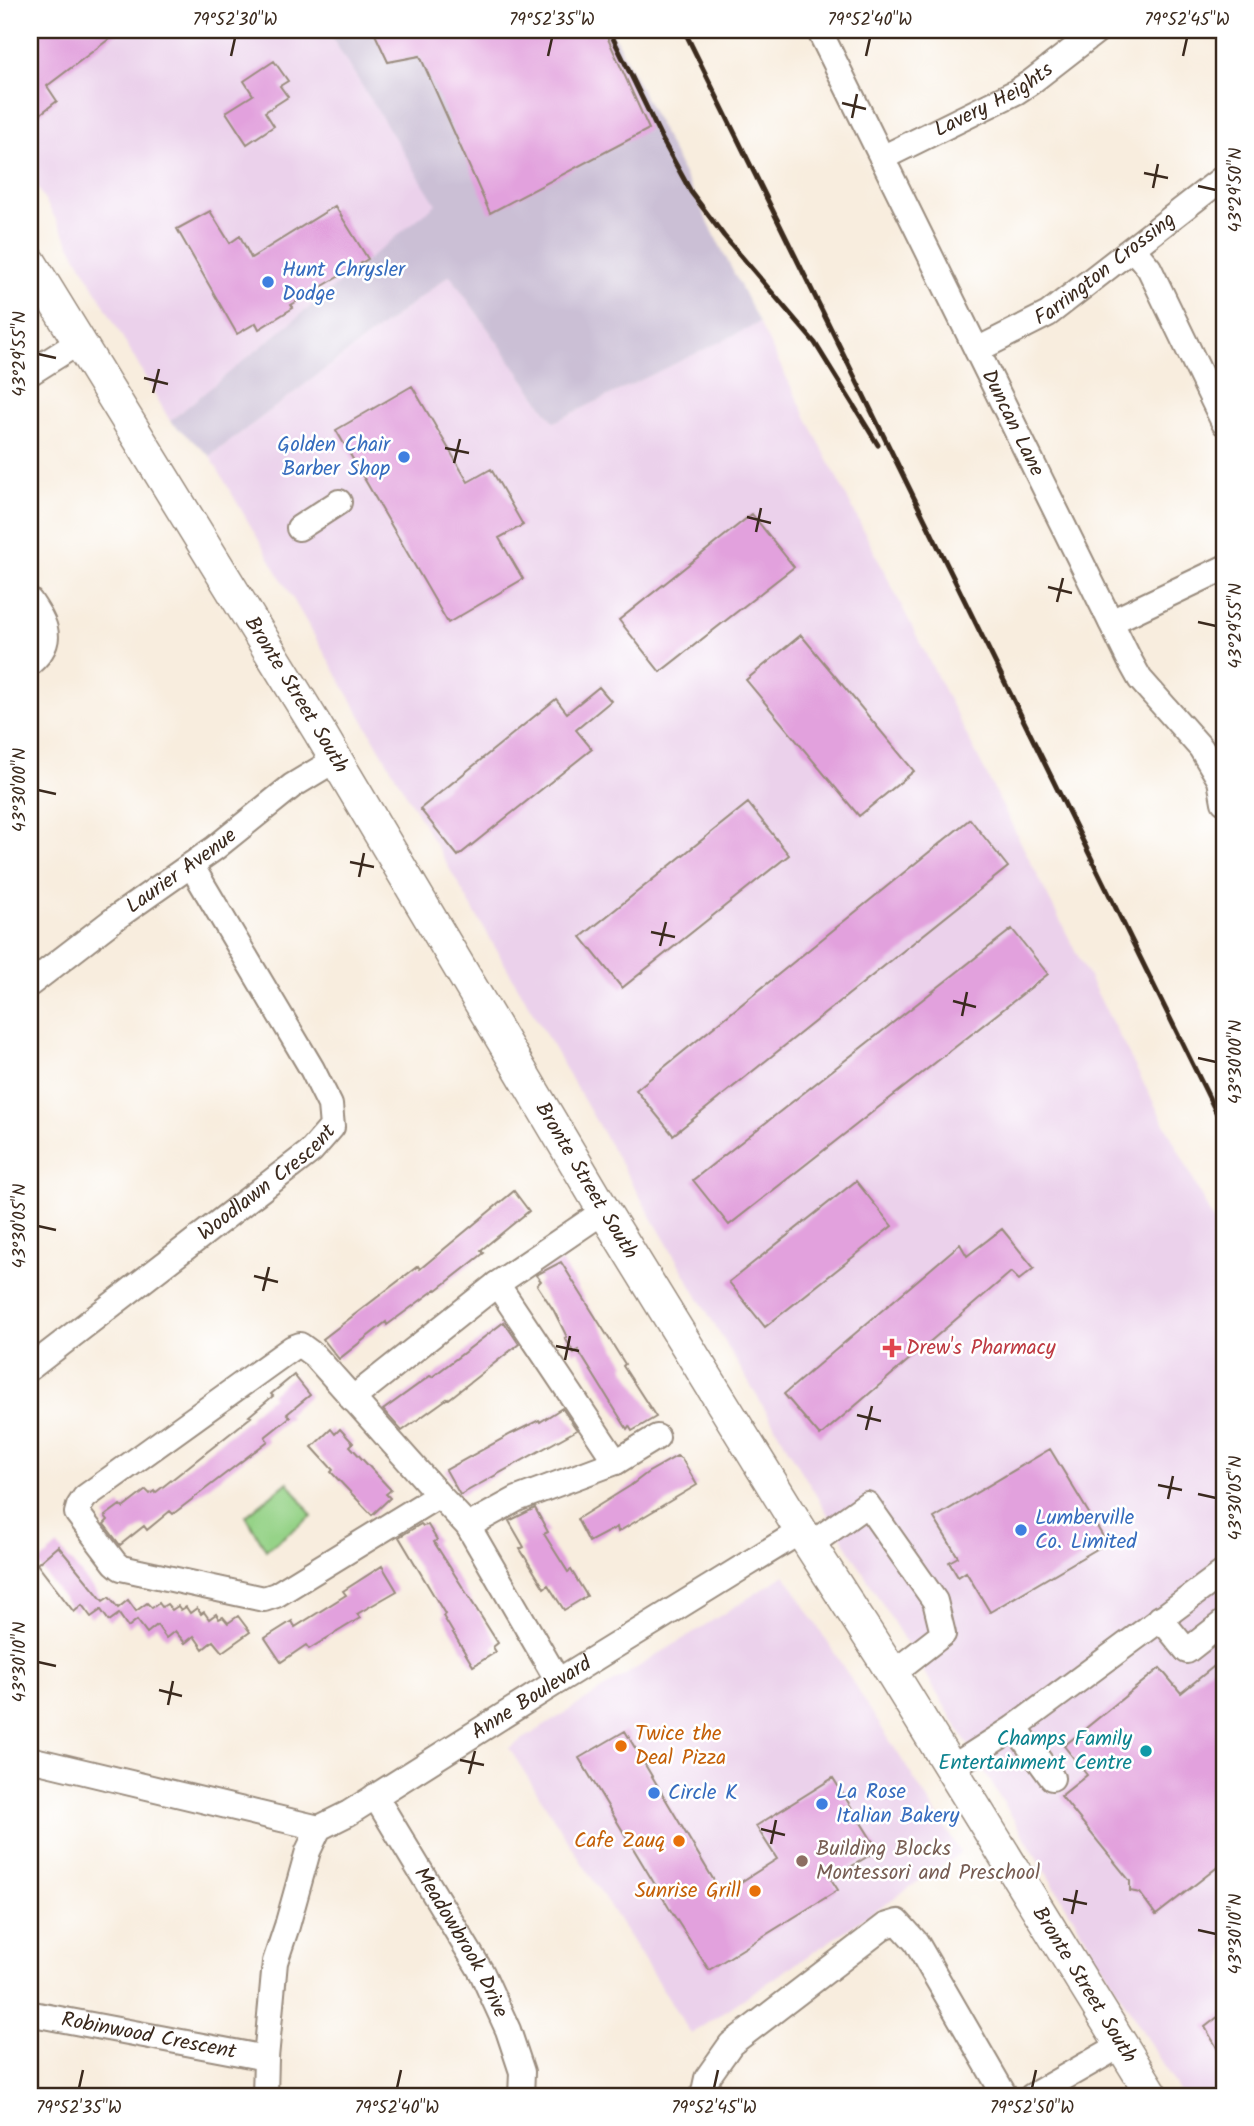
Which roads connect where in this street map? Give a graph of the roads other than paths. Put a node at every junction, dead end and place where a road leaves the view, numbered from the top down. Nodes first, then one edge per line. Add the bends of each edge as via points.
1 (819, 30) edge
2 (1098, 30) edge
3 (882, 158) junction
4 (1224, 177) edge
5 (1133, 248) junction
6 (30, 262) edge
7 (79, 342) junction
8 (977, 351) junction
9 (30, 373) edge
10 (1224, 423) edge
11 (339, 502) dead end
12 (299, 528) dead end
13 (1224, 568) edge
14 (30, 600) edge
15 (1111, 622) junction
16 (30, 663) edge
17 (335, 760) junction
18 (1223, 787) edge
19 (191, 865) junction
20 (30, 984) edge
21 (604, 1211) junction
22 (497, 1283) junction
23 (30, 1367) edge
24 (352, 1399) junction
25 (657, 1437) dead end
26 (616, 1462) junction
27 (439, 1496) junction
28 (468, 1525) junction
29 (806, 1538) junction
30 (1224, 1572) edge
31 (1160, 1618) junction
32 (1224, 1622) edge
33 (893, 1674) junction
34 (558, 1681) junction
35 (1015, 1727) junction
36 (30, 1759) edge
37 (951, 1768) junction
38 (1052, 1777) dead end
39 (374, 1796) junction
40 (319, 1828) junction
41 (30, 2015) edge
42 (1121, 2045) junction
43 (266, 2058) junction
44 (265, 2096) edge
45 (521, 2096) edge
46 (703, 2096) edge
47 (1005, 2096) edge
48 (1032, 2096) edge
49 (1153, 2096) edge

1 - 3 street, Duncan Lane
2 - 3 street, Lavery Heights via 1016,92
3 - 8 street, Duncan Lane
4 - 5 street, Farrington Crossing
5 - 8 street, Farrington Crossing via 1048,314
5 - 10 street via 1149,268
6 - 7 main road, Bronte Street South
7 - 9 street
7 - 17 main road, Bronte Street South
8 - 15 street, Duncan Lane
11 - 12 street
13 - 15 street
14 - 16 street via 46,631 46,643
15 - 18 street, Duncan Lane via 1140,679 1194,740
17 - 19 street, Laurier Avenue via 292,786
17 - 21 main road, Bronte Street South
19 - 20 street, Laurier Avenue
19 - 23 street, Woodlawn Crescent via 312,1069 330,1105 332,1127 311,1151
21 - 22 street
21 - 29 main road, Bronte Street South
22 - 24 street
22 - 26 street
24 - 27 street
24 - 27 street via 307,1349 300,1345 292,1348 85,1497 77,1513 121,1568 264,1599
25 - 26 street
26 - 28 street via 517,1499
27 - 28 street
28 - 34 street
29 - 33 main road, Bronte Street South
29 - 33 street, Anne Boulevard via 867,1504 934,1601 943,1634
29 - 34 street, Anne Boulevard
30 - 31 street
31 - 32 street via 1187,1651
31 - 35 street
33 - 37 main road, Bronte Street South
34 - 39 street, Anne Boulevard
35 - 37 street
35 - 38 street
36 - 40 street
37 - 42 main road, Bronte Street South
39 - 40 street, Anne Boulevard
39 - 45 street, Meadowbrook Drive via 482,1973 522,2072
40 - 43 street via 308,1850 275,1962
41 - 43 street, Robinwood Crescent
42 - 48 street
42 - 49 main road, Bronte Street South
43 - 44 street
46 - 47 street via 707,2078 731,2044 885,1926 898,1922 916,1942

